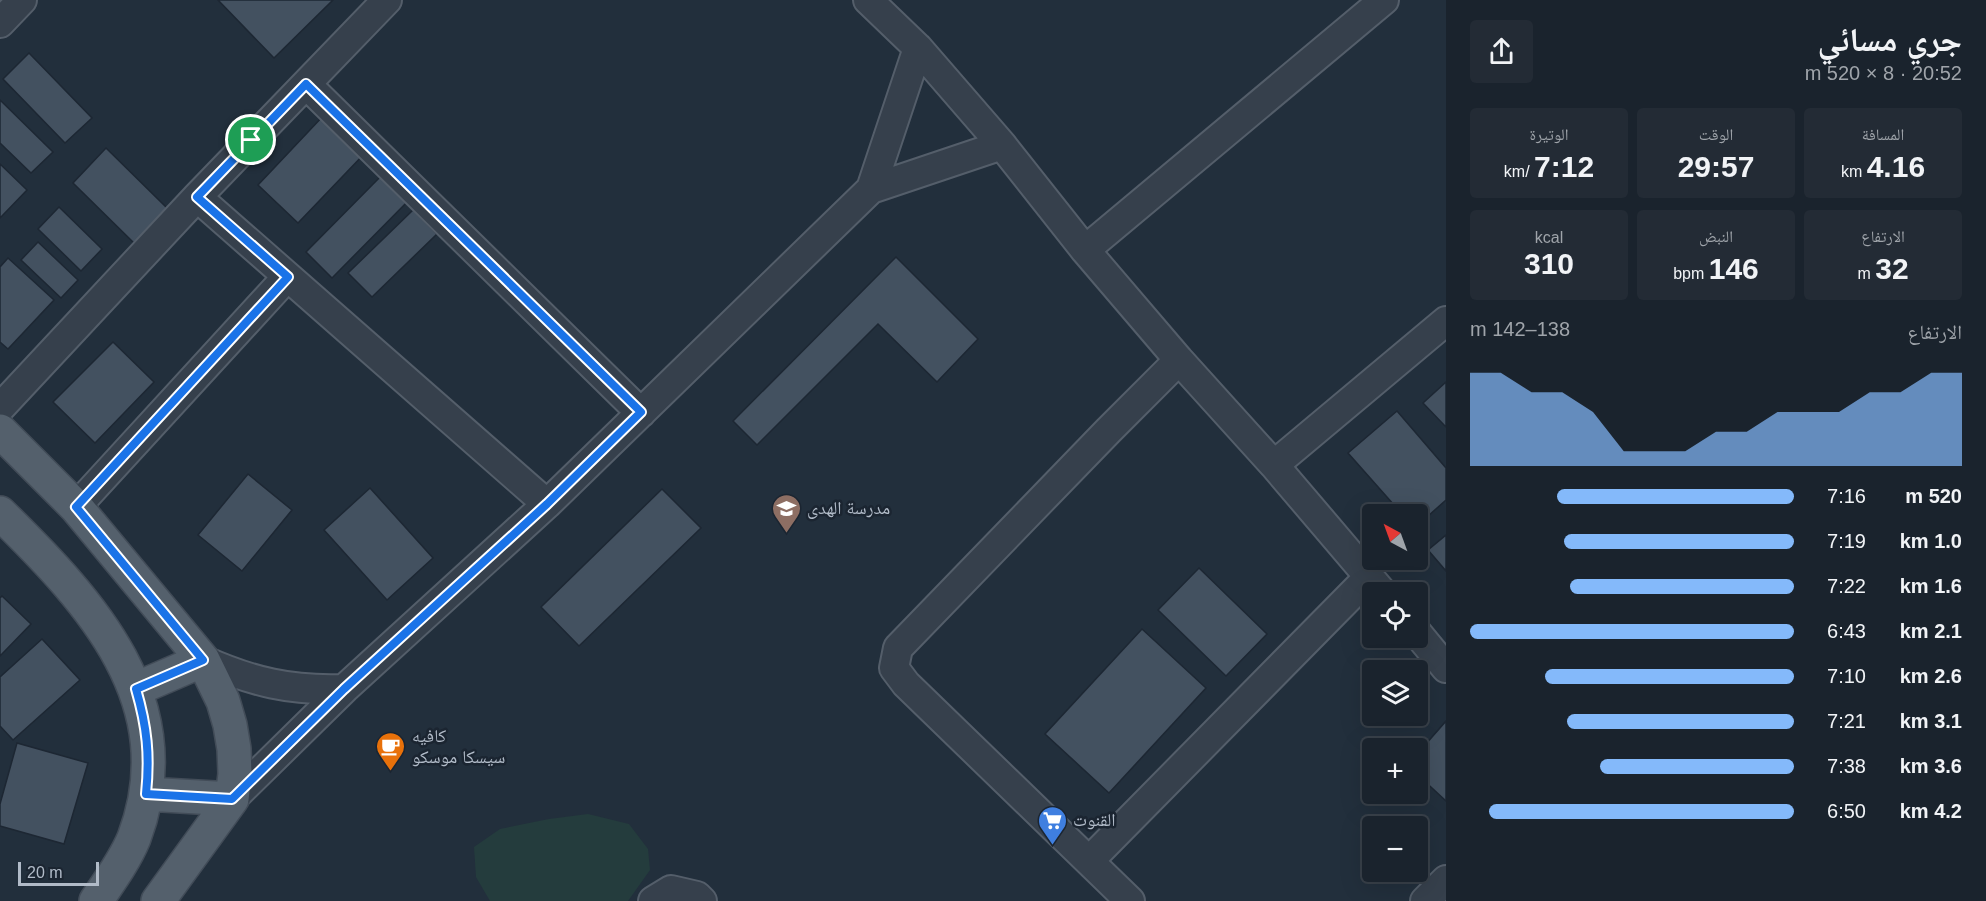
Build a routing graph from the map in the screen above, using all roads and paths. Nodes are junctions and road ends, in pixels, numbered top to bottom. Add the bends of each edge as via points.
1 (22, 0) edge
2 (387, 0) edge
3 (868, 0) edge
4 (1383, 0) edge
5 (0, 23) edge
6 (918, 48) junction
7 (306, 84) junction
8 (1002, 145) junction
9 (872, 189) junction
10 (197, 197) junction
11 (1085, 250) junction
12 (288, 277) junction
13 (1446, 321) edge
14 (1179, 360) junction
15 (0, 408) edge
16 (641, 412) junction
17 (0, 431) edge
18 (1274, 465) junction
19 (547, 504) junction
20 (76, 507) junction
21 (0, 513) edge
22 (1372, 582) edge
23 (1362, 598) edge
24 (1428, 646) edge
25 (203, 660) junction
26 (1446, 668) edge
27 (136, 689) junction
28 (344, 689) junction
29 (146, 794) junction
30 (232, 799) junction
31 (1089, 861) junction
32 (1446, 880) edge
33 (96, 901) edge
34 (158, 901) edge
35 (653, 901) edge
36 (702, 901) edge
37 (1130, 901) edge
38 (1425, 901) edge

1 - 5 street
2 - 7 street
3 - 6 street
4 - 11 street
6 - 8 street
6 - 9 street
7 - 10 street
7 - 16 street
8 - 9 street
8 - 11 street
9 - 16 street
10 - 12 street
10 - 15 street
11 - 14 street
12 - 19 street
12 - 20 street
13 - 18 street
14 - 18 street
14 - 31 street via 898,648 894,668
16 - 19 street
17 - 20 main road
18 - 22 street
19 - 28 street
20 - 25 main road
21 - 27 main road via 39,551 96,618
23 - 31 street
24 - 26 street
25 - 27 main road
25 - 28 street via 255,681 284,687
25 - 30 main road via 223,700 230,725 235,774
27 - 29 main road via 148,741
28 - 30 street
29 - 30 main road
29 - 33 main road via 133,840
30 - 34 main road
31 - 37 street
32 - 38 street
35 - 36 street via 671,890 697,896

